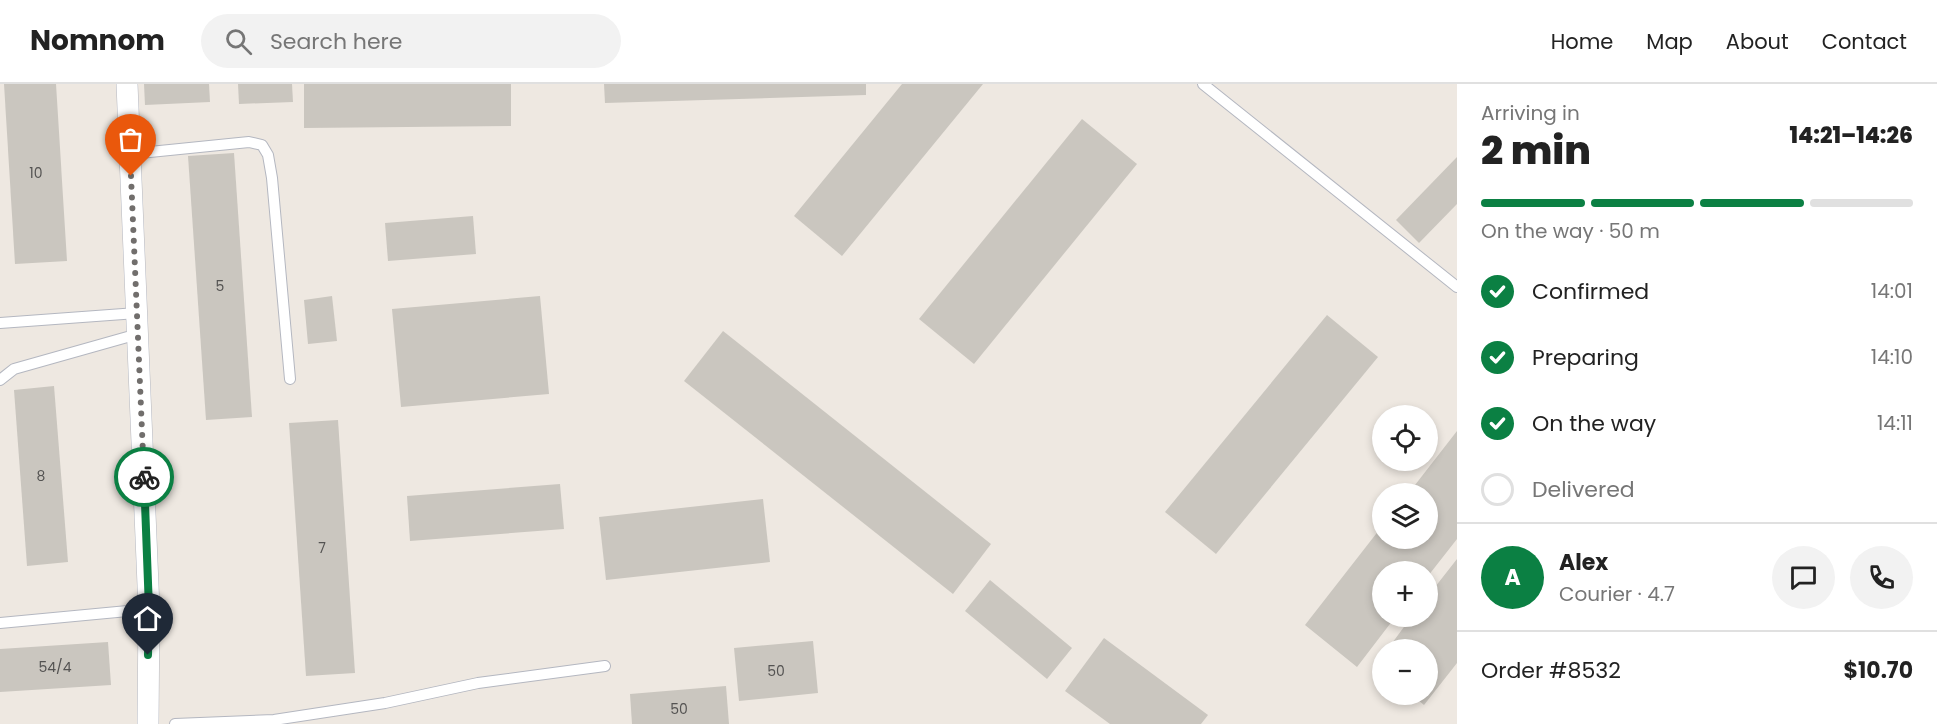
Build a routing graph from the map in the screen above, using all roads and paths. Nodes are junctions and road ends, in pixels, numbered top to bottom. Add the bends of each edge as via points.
1 (127, 84) edge
2 (1203, 84) edge
3 (130, 154) junction
4 (1457, 287) edge
5 (0, 323) edge
6 (137, 324) junction
7 (290, 379) dead end
8 (0, 380) edge
9 (149, 609) junction
10 (0, 623) edge
11 (606, 666) dead end
12 (148, 724) edge
13 (175, 724) edge

1 - 3 street
2 - 4 lane
3 - 6 street
3 - 7 lane via 262,144 272,178
5 - 6 lane
6 - 8 lane via 14,369
6 - 9 street
9 - 10 lane
9 - 12 street
11 - 13 lane via 478,683 385,703 274,720

